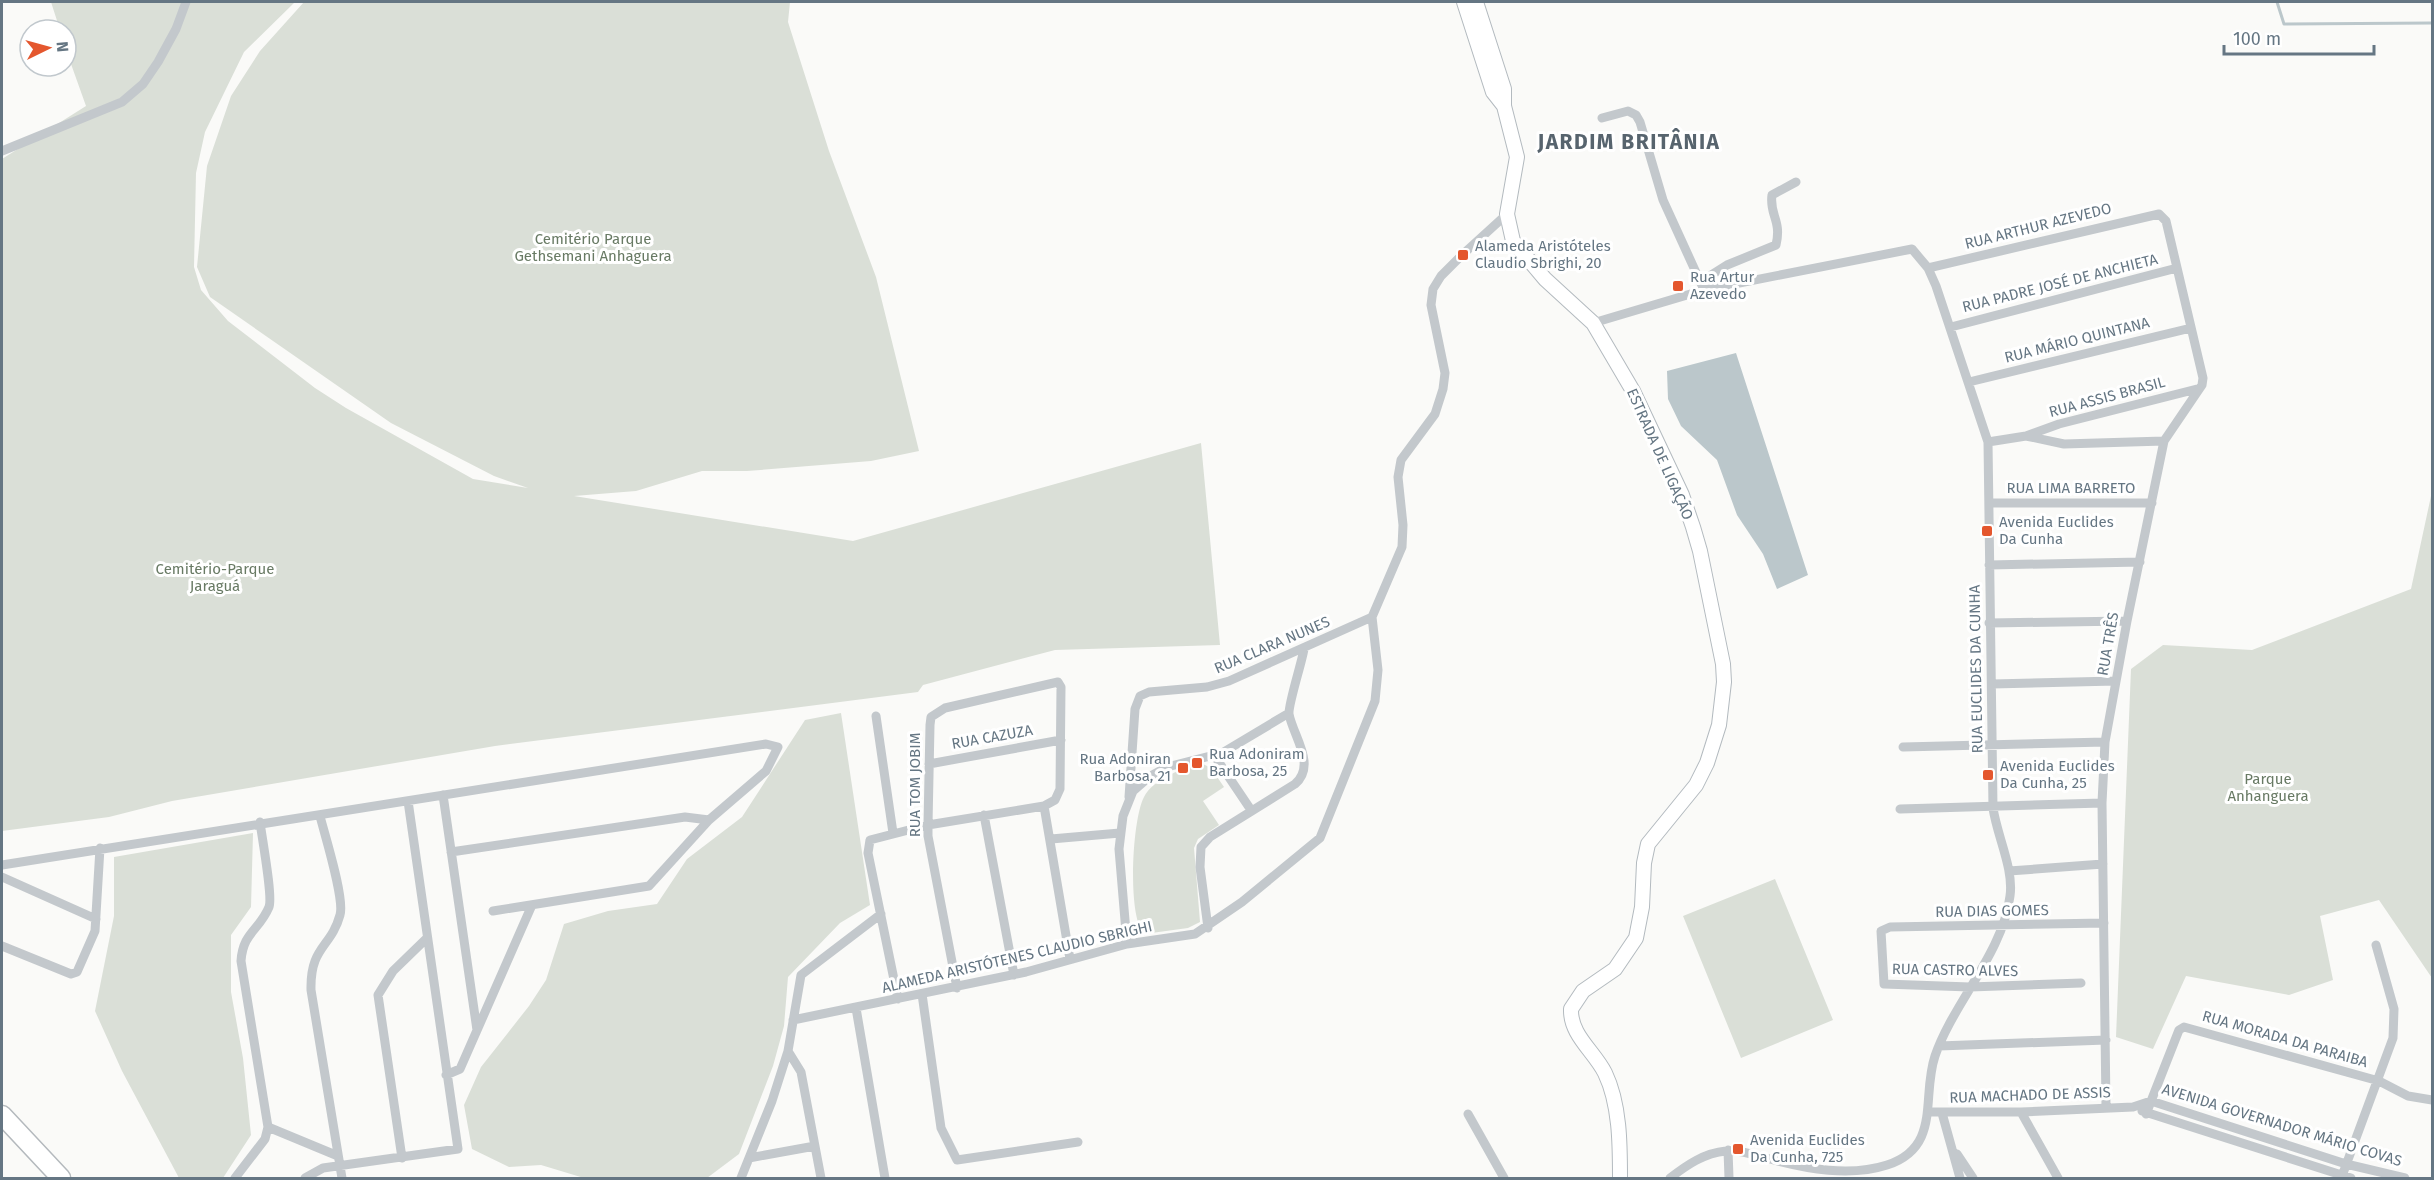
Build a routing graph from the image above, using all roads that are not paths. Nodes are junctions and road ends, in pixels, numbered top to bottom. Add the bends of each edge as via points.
1 (186, 2) edge
2 (1464, 2) edge
3 (1476, 2) edge
4 (1504, 106) junction
5 (1602, 118) dead end
6 (2, 151) edge
7 (1796, 182) dead end
8 (2154, 213) joint
9 (1507, 214) junction
10 (1928, 268) junction
11 (2177, 268) junction
12 (1702, 286) junction
13 (1593, 323) junction
14 (1951, 327) junction
15 (2192, 328) junction
16 (1969, 382) junction
17 (2197, 389) junction
18 (2026, 436) junction
19 (2164, 441) junction
20 (1988, 442) junction
21 (2152, 502) junction
22 (1990, 503) junction
23 (2140, 562) junction
24 (1989, 565) junction
25 (1372, 617) junction
26 (2127, 621) junction
27 (1989, 623) junction
28 (1304, 649) junction
29 (2116, 681) junction
30 (1992, 684) junction
31 (1289, 713) junction
32 (876, 716) dead end
33 (1060, 740) junction
34 (2105, 742) junction
35 (1993, 745) junction
36 (1902, 747) dead end
37 (1214, 755) junction
38 (929, 764) junction
39 (443, 795) junction
40 (1129, 797) junction
41 (408, 801) junction
42 (2102, 803) junction
43 (1044, 806) junction
44 (1993, 808) junction
45 (1900, 809) dead end
46 (1251, 810) junction
47 (984, 815) junction
48 (320, 816) junction
49 (709, 820) junction
50 (260, 822) junction
51 (928, 825) junction
52 (893, 833) junction
53 (1120, 833) junction
54 (1051, 839) junction
55 (100, 848) junction
56 (451, 852) junction
57 (2103, 864) junction
58 (2, 865) edge
59 (2009, 871) junction
60 (2, 877) edge
61 (532, 905) junction
62 (493, 911) dead end
63 (881, 914) junction
64 (96, 919) junction
65 (2104, 923) junction
66 (2003, 926) junction
67 (1208, 928) junction
68 (1881, 930) joint
69 (427, 938) junction
70 (1127, 944) junction
71 (2376, 945) dead end
72 (2, 946) edge
73 (1071, 959) junction
74 (1014, 975) junction
75 (2081, 984) dead end
76 (1970, 987) junction
77 (957, 988) junction
78 (922, 994) junction
79 (898, 999) junction
80 (856, 1008) junction
81 (793, 1020) junction
82 (477, 1030) junction
83 (2106, 1040) junction
84 (1938, 1046) junction
85 (788, 1052) junction
86 (446, 1075) junction
87 (2379, 1081) junction
88 (2433, 1100) edge
89 (2151, 1101) junction
90 (2106, 1106) junction
91 (2133, 1107) junction
92 (1929, 1112) junction
93 (2021, 1112) junction
94 (1942, 1113) junction
95 (2146, 1113) junction
96 (1468, 1114) dead end
97 (2, 1116) edge
98 (268, 1127) junction
99 (2250, 1133) junction
100 (1078, 1142) dead end
101 (815, 1146) junction
102 (2247, 1146) junction
103 (1728, 1150) junction
104 (1954, 1150) junction
105 (402, 1158) junction
106 (749, 1158) junction
107 (339, 1161) junction
108 (2346, 1164) junction
109 (2347, 1177) edge
110 (61, 1179) edge
111 (235, 1179) edge
112 (305, 1179) edge
113 (342, 1179) edge
114 (741, 1179) edge
115 (821, 1179) edge
116 (885, 1179) edge
117 (1504, 1179) edge
118 (1620, 1179) edge
119 (1670, 1179) edge
120 (1729, 1179) edge
121 (1959, 1179) edge
122 (1973, 1179) edge
123 (2058, 1179) edge
124 (2405, 1179) edge

1 - 6 street via 158,62 122,102
2 - 4 main road, ESTRADA DE LIGAÇÃO via 1493,92
3 - 4 main road, ESTRADA DE LIGAÇÃO via 1504,89
4 - 9 main road, ESTRADA DE LIGAÇÃO via 1517,157
5 - 12 street via 1628,111 1640,122 1663,200
7 - 12 street via 1772,195 1770,204 1780,231 1776,244 1727,266
8 - 10 street, RUA ARTHUR AZEVEDO
8 - 11 street, RUA TRÊS via 2166,221
9 - 13 main road, ESTRADA DE LIGAÇÃO via 1513,241 1522,255
9 - 25 street, ALAMEDA ARISTÓTENES CLAUDIO SBRIGHI via 1448,269 1433,289 1431,304 1445,373 1443,389 1435,414 1401,460 1398,477 1402,547
10 - 12 street, RUA EUCLIDES DA CUNHA via 1912,249
10 - 14 street, RUA EUCLIDES DA CUNHA
11 - 14 street, RUA PADRE JOSÉ DE ANCHIETA
11 - 15 street, RUA TRÊS
12 - 13 street, RUA EUCLIDES DA CUNHA
13 - 118 main road, ESTRADA DE LIGAÇÃO via 1633,391 1682,495 1700,551 1720,642 1724,682 1719,725 1702,773 1648,843 1636,938 1615,969 1583,991 1571,1008 1573,1026 1610,1086 1619,1137
14 - 16 street, RUA EUCLIDES DA CUNHA
15 - 16 street, RUA MÁRIO QUINTANA
15 - 17 street, RUA TRÊS via 2203,378
16 - 20 street, RUA EUCLIDES DA CUNHA
17 - 18 street, RUA ASSIS BRASIL
17 - 19 street, RUA TRÊS
18 - 19 street via 2064,444
18 - 20 street
19 - 21 street, RUA TRÊS
20 - 22 street, RUA EUCLIDES DA CUNHA
21 - 22 street, RUA LIMA BARRETO
21 - 23 street, RUA TRÊS
22 - 24 street, RUA EUCLIDES DA CUNHA
23 - 24 street
23 - 26 street, RUA TRÊS
24 - 27 street, RUA EUCLIDES DA CUNHA
25 - 28 street, RUA CLARA NUNES
25 - 67 street, ALAMEDA ARISTÓTENES CLAUDIO SBRIGHI via 1378,670 1375,701 1320,838
26 - 27 street
26 - 29 street, RUA TRÊS
27 - 30 street, RUA EUCLIDES DA CUNHA
28 - 31 street
28 - 40 street, RUA CLARA NUNES via 1219,684 1140,696 1135,710
29 - 30 street
29 - 34 street, RUA TRÊS
30 - 35 street, RUA EUCLIDES DA CUNHA
31 - 37 street via 1240,744
31 - 46 street via 1300,744 1304,775
32 - 52 street
33 - 38 street, RUA CAZUZA
33 - 38 street, RUA TOM JOBIM via 1060,685 1055,682 934,713
33 - 43 street via 1059,793
34 - 35 street
34 - 42 street, RUA TRÊS
35 - 36 street
35 - 44 street, RUA EUCLIDES DA CUNHA
37 - 40 street via 1167,767 1149,777
37 - 46 street
38 - 51 street, RUA TOM JOBIM
39 - 41 street
39 - 49 street via 765,744 778,747 766,771
39 - 56 street
40 - 53 street
41 - 48 street
41 - 69 street
42 - 44 street
42 - 57 street, RUA TRÊS
43 - 47 street
43 - 54 street
44 - 45 street
44 - 59 street, RUA EUCLIDES DA CUNHA
46 - 67 street via 1201,847
47 - 51 street
47 - 74 street
48 - 50 street
48 - 107 street via 341,912 313,961 311,990
49 - 56 street via 685,817
49 - 61 street via 649,886
50 - 55 street
50 - 98 street via 270,904 242,944 241,961
51 - 52 street
51 - 77 street, RUA TOM JOBIM
52 - 63 street via 870,840 868,853
53 - 54 street
53 - 70 street
54 - 73 street
55 - 58 street
55 - 64 street
56 - 82 street
57 - 59 street
57 - 65 street, RUA TRÊS
59 - 66 street, RUA EUCLIDES DA CUNHA via 2011,894
60 - 64 street
61 - 62 street
61 - 82 street
63 - 79 street
63 - 81 street via 801,975
64 - 72 street via 84,960 77,972 71,974
65 - 66 street, RUA DIAS GOMES
65 - 83 street, RUA TRÊS
66 - 68 street, RUA DIAS GOMES
66 - 76 street, RUA EUCLIDES DA CUNHA
67 - 70 street, ALAMEDA ARISTÓTENES CLAUDIO SBRIGHI via 1195,934
68 - 76 street, RUA CASTRO ALVES via 1884,984
69 - 86 street
69 - 105 street via 393,971 378,995
70 - 73 street, ALAMEDA ARISTÓTENES CLAUDIO SBRIGHI
71 - 87 street via 2394,1016 2393,1038
73 - 74 street, ALAMEDA ARISTÓTENES CLAUDIO SBRIGHI
74 - 77 street, ALAMEDA ARISTÓTENES CLAUDIO SBRIGHI
75 - 76 street, RUA CASTRO ALVES
76 - 84 street, RUA EUCLIDES DA CUNHA
77 - 78 street, ALAMEDA ARISTÓTENES CLAUDIO SBRIGHI
78 - 79 street, ALAMEDA ARISTÓTENES CLAUDIO SBRIGHI
78 - 100 street via 941,1128 957,1160
79 - 80 street, ALAMEDA ARISTÓTENES CLAUDIO SBRIGHI
80 - 81 street, ALAMEDA ARISTÓTENES CLAUDIO SBRIGHI
80 - 116 street
81 - 85 street
82 - 86 street via 460,1069
83 - 84 street
83 - 90 street, RUA TRÊS
84 - 92 street, RUA EUCLIDES DA CUNHA via 1932,1065
85 - 101 street via 801,1072
85 - 106 street
86 - 105 street via 458,1149
87 - 88 street, RUA MORADA DA PARAIBA via 2408,1096
87 - 89 street, RUA MORADA DA PARAIBA via 2184,1027 2179,1030
87 - 108 street
89 - 91 street, RUA MACHADO DE ASSIS
89 - 95 street, RUA MORADA DA PARAIBA
89 - 99 street, AVENIDA GOVERNADOR MÁRIO COVAS
90 - 91 street, RUA MACHADO DE ASSIS
90 - 93 street, RUA MACHADO DE ASSIS
91 - 95 street, RUA MACHADO DE ASSIS
92 - 94 street, RUA MACHADO DE ASSIS
92 - 103 street, RUA EUCLIDES DA CUNHA via 1924,1133 1909,1152 1897,1161 1873,1169 1802,1167
93 - 94 street, RUA MACHADO DE ASSIS
93 - 123 street
94 - 104 street
95 - 102 street, AVENIDA GOVERNADOR MÁRIO COVAS
96 - 117 street
97 - 110 highway
98 - 107 street
98 - 111 street via 265,1139
99 - 102 street
99 - 108 street, AVENIDA GOVERNADOR MÁRIO COVAS
101 - 106 street
101 - 115 street
102 - 109 street, AVENIDA GOVERNADOR MÁRIO COVAS
103 - 119 street, RUA EUCLIDES DA CUNHA via 1702,1157
103 - 120 street
104 - 121 street
104 - 122 street
105 - 107 street
106 - 114 street
107 - 112 street
107 - 113 street
108 - 109 street
108 - 124 street, AVENIDA GOVERNADOR MÁRIO COVAS

